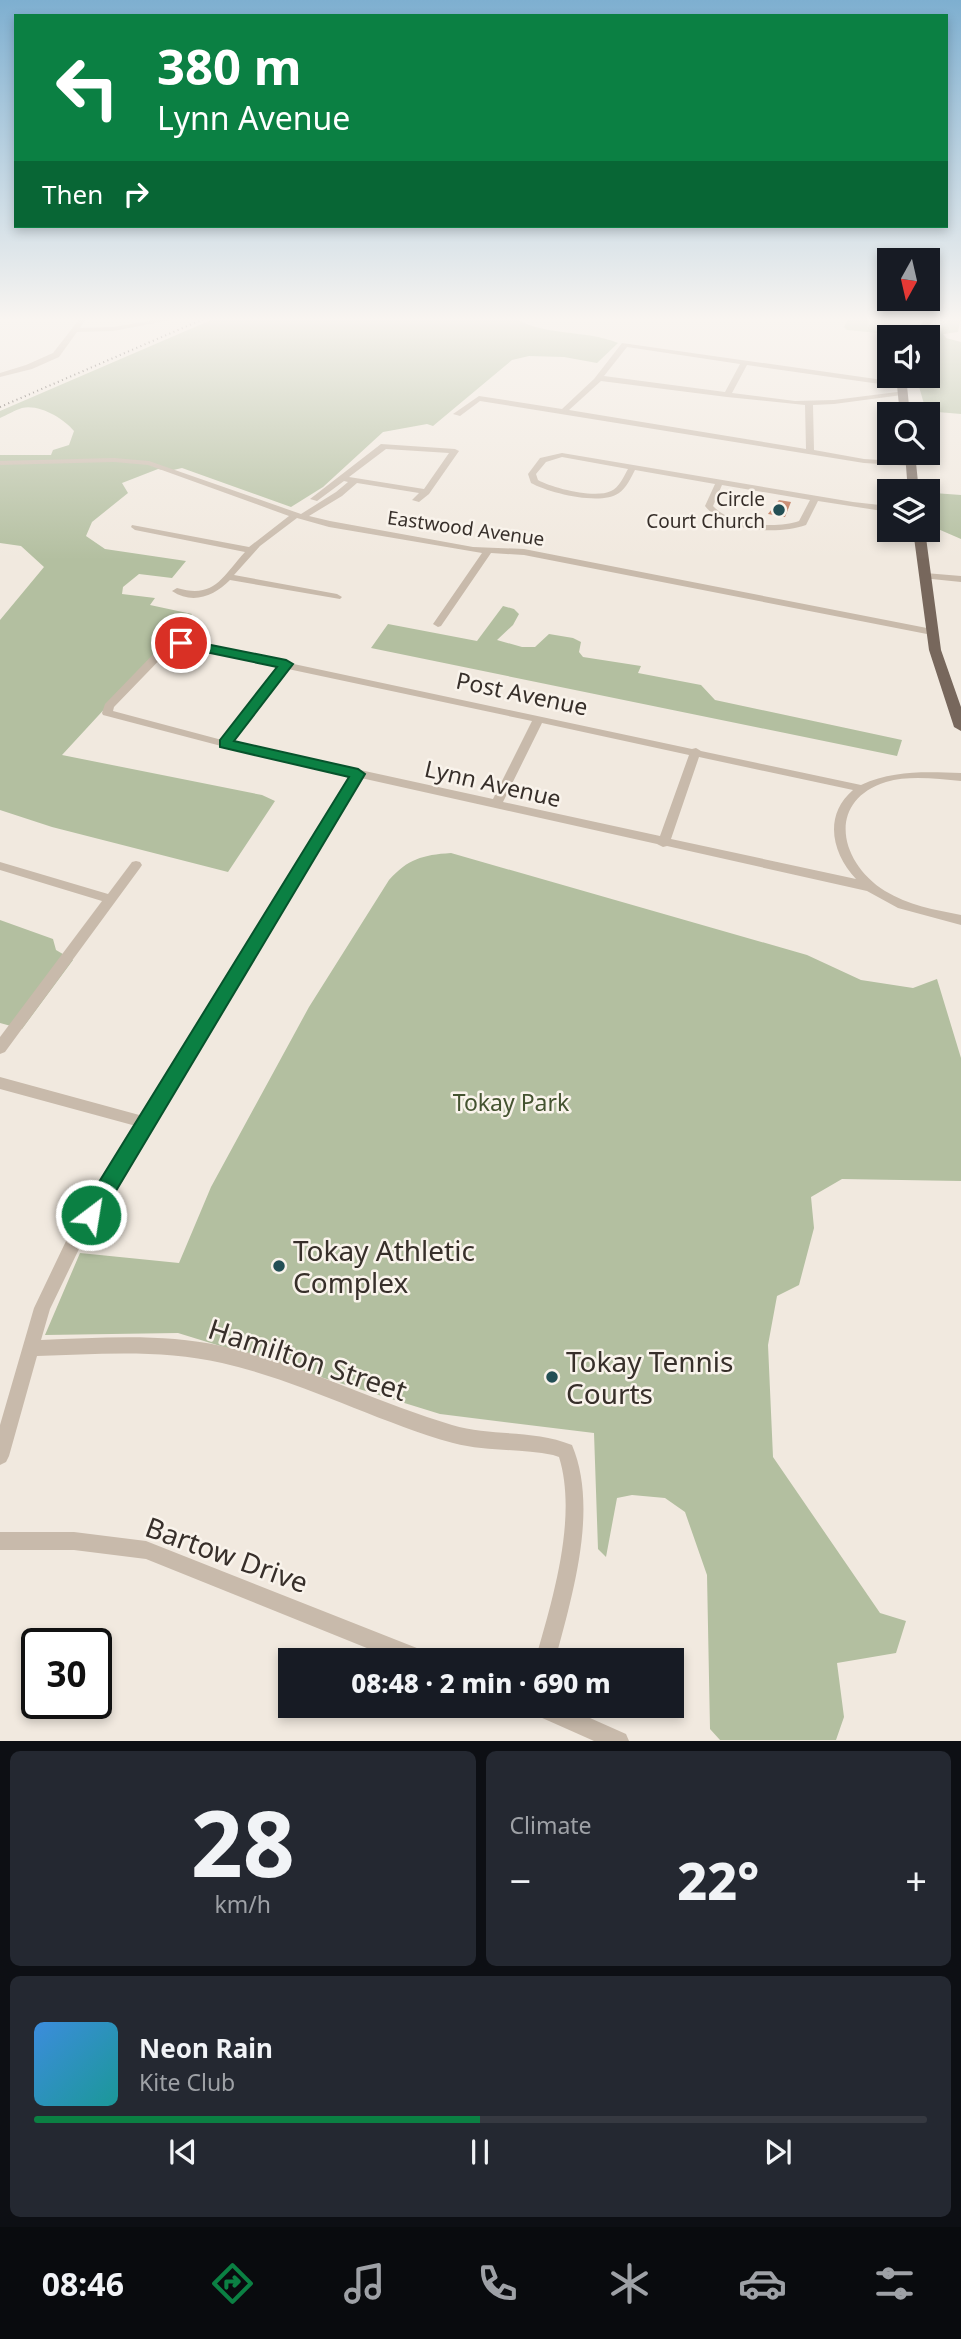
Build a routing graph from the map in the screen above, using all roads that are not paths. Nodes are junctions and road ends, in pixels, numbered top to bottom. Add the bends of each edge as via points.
1 (479, 398) edge
2 (480, 398) edge
3 (578, 398) edge
4 (760, 398) edge
5 (856, 398) edge
6 (809, 403) junction
7 (562, 413) junction
8 (457, 414) dead end
9 (810, 452) junction
10 (877, 460) edge
11 (0, 463) edge
12 (633, 467) junction
13 (342, 478) junction
14 (355, 480) junction
15 (720, 481) junction
16 (328, 491) junction
17 (426, 492) junction
18 (339, 494) junction
19 (352, 498) dead end
20 (815, 498) junction
21 (416, 500) dead end
22 (877, 507) edge
23 (296, 515) junction
24 (135, 527) dead end
25 (921, 542) edge
26 (250, 550) junction
27 (488, 551) junction
28 (925, 576) junction
29 (229, 577) junction
30 (961, 579) edge
31 (177, 591) dead end
32 (337, 597) dead end
33 (438, 624) dead end
34 (932, 632) junction
35 (286, 664) junction
36 (107, 714) joint
37 (539, 718) junction
38 (961, 727) edge
39 (225, 744) junction
40 (696, 751) junction
41 (358, 774) junction
42 (961, 777) edge
43 (864, 789) junction
44 (496, 805) junction
45 (663, 843) junction
46 (136, 864) dead end
47 (0, 866) edge
48 (871, 887) junction
49 (109, 900) junction
50 (961, 920) edge
51 (0, 1048) edge
52 (0, 1083) edge
53 (146, 1123) junction
54 (30, 1348) junction
55 (0, 1456) edge
56 (0, 1541) edge
57 (392, 1648) edge
58 (548, 1648) edge
59 (566, 1718) edge
60 (619, 1741) edge

1 - 8 street
2 - 7 street
3 - 7 street
4 - 6 street
5 - 6 street
6 - 9 street
7 - 9 street
9 - 10 street
11 - 23 street, Eastwood Avenue via 149,463
12 - 12 street via 557,455 543,460 531,477 543,486 604,496 618,490
12 - 15 street
13 - 14 street
13 - 16 street
13 - 17 street via 384,446 455,451
14 - 17 street
14 - 18 street
15 - 20 street
15 - 20 street via 709,506 713,513 774,528 800,525
16 - 18 street
16 - 23 street
17 - 21 street
18 - 19 street
18 - 23 street
20 - 22 street
23 - 26 street
23 - 27 street, Eastwood Avenue
24 - 26 street
25 - 28 main road
26 - 29 street
27 - 33 street
27 - 34 street, Eastwood Avenue via 524,552
28 - 30 street
28 - 34 main road
29 - 31 street via 205,594
29 - 32 street
34 - 38 main road
35 - 36 street, Post Avenue via 171,643 109,706
35 - 37 street, Post Avenue
35 - 39 street
36 - 39 street, Lynn Avenue
37 - 40 street, Post Avenue
37 - 44 street
39 - 41 street, Lynn Avenue
40 - 43 street, Post Avenue
40 - 45 street
41 - 44 street, Lynn Avenue
41 - 53 street
42 - 43 street via 895,777
43 - 48 street via 842,810 838,831 844,853
44 - 45 street, Lynn Avenue
45 - 48 street, Lynn Avenue
46 - 49 street
47 - 49 street
48 - 50 street via 910,906
49 - 51 street
52 - 53 street
53 - 54 street via 62,1265
54 - 55 street
54 - 58 street, Hamilton Street via 149,1345 222,1354 456,1435 566,1451 573,1468 569,1567
56 - 57 street, Bartow Drive via 74,1541 146,1550
59 - 60 street

